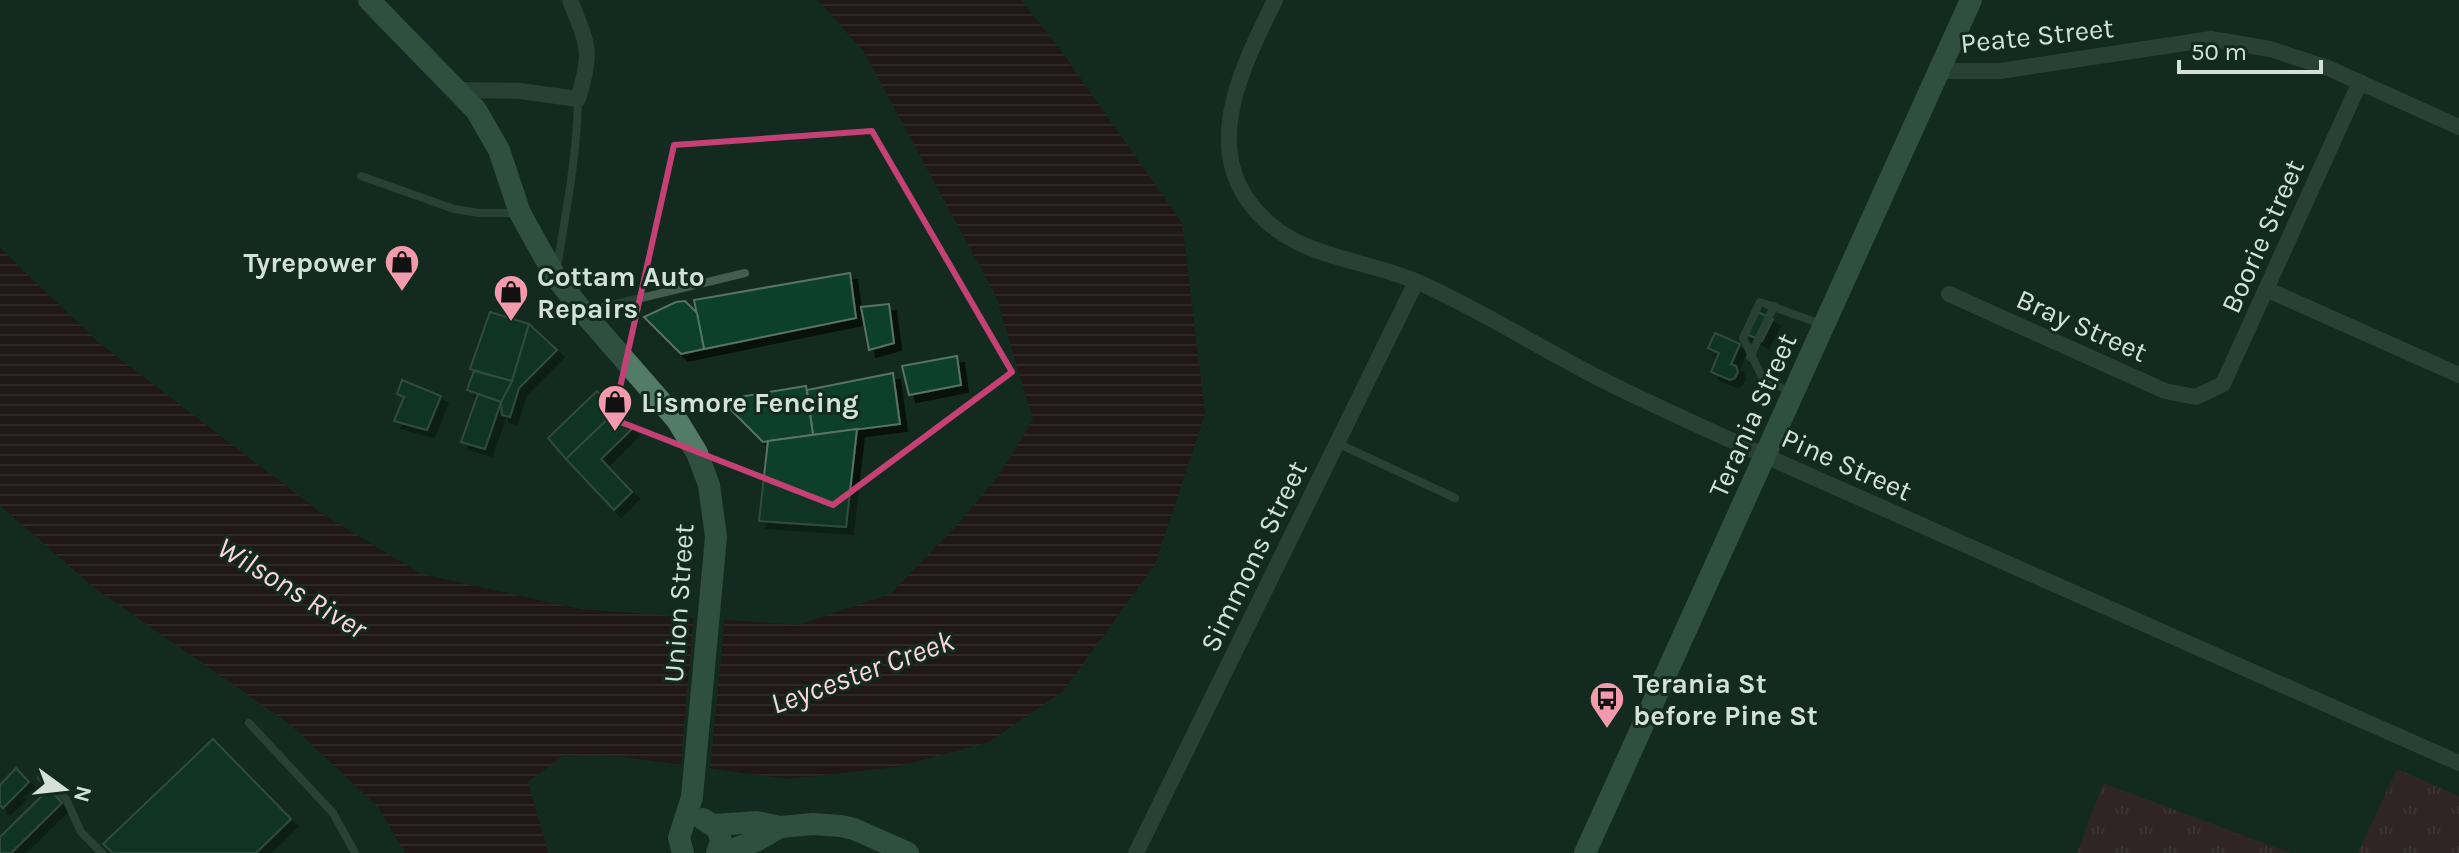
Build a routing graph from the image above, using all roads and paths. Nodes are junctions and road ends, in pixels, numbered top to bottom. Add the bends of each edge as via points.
1 (369, 0) edge
2 (570, 0) edge
3 (1275, 0) edge
4 (1971, 0) edge
5 (1940, 71) junction
6 (2360, 82) junction
7 (457, 90) junction
8 (578, 99) junction
9 (2459, 127) edge
10 (361, 176) dead end
11 (520, 213) junction
12 (745, 273) dead end
13 (555, 276) junction
14 (1416, 282) junction
15 (2266, 289) junction
16 (1949, 294) dead end
17 (1774, 306) junction
18 (583, 312) junction
19 (1826, 326) junction
20 (1750, 357) junction
21 (2459, 375) edge
22 (1795, 394) junction
23 (2196, 397) joint
24 (1337, 443) junction
25 (1767, 456) junction
26 (1455, 498) dead end
27 (249, 723) dead end
28 (2459, 763) edge
29 (41, 778) dead end
30 (692, 797) junction
31 (709, 822) junction
32 (780, 827) junction
33 (678, 843) edge
34 (102, 853) edge
35 (355, 853) edge
36 (720, 853) edge
37 (908, 853) edge
38 (1136, 853) edge
39 (1585, 853) edge

1 - 7 main road, Union Street
2 - 8 street via 588,65
3 - 14 street, Pine Street via 1234,99 1230,137 1234,171 1245,197 1295,244
4 - 5 main road, Terania Street
5 - 6 street, Peate Street via 2000,71 2211,39 2270,49
5 - 19 main road, Terania Street
6 - 9 street, Peate Street
6 - 15 street, Boorie Street
7 - 8 street
7 - 11 main road, Union Street via 494,140
8 - 13 lane via 572,185
10 - 11 lane via 454,209
11 - 13 main road, Union Street
12 - 18 lane
13 - 18 main road, Union Street
14 - 24 street, Simmons Street
14 - 25 street, Pine Street via 1622,390
15 - 21 street
15 - 23 street, Boorie Street via 2223,384
16 - 23 street, Bray Street via 2165,391
17 - 19 lane
17 - 20 lane
17 - 20 lane via 1760,302 1743,338
18 - 30 main road, Union Street via 677,420 709,485 716,537
19 - 22 main road, Terania Street
20 - 22 lane via 1762,377
22 - 25 main road, Terania Street
24 - 26 lane
24 - 38 street, Simmons Street
25 - 28 street, Pine Street
25 - 39 main road, Terania Street
27 - 35 lane via 333,813
29 - 34 lane via 66,799 81,832
30 - 31 main road
30 - 33 main road, Union Street
31 - 32 main road
31 - 33 main road via 691,821
31 - 36 main road via 721,841
32 - 36 main road
32 - 37 main road via 841,826

